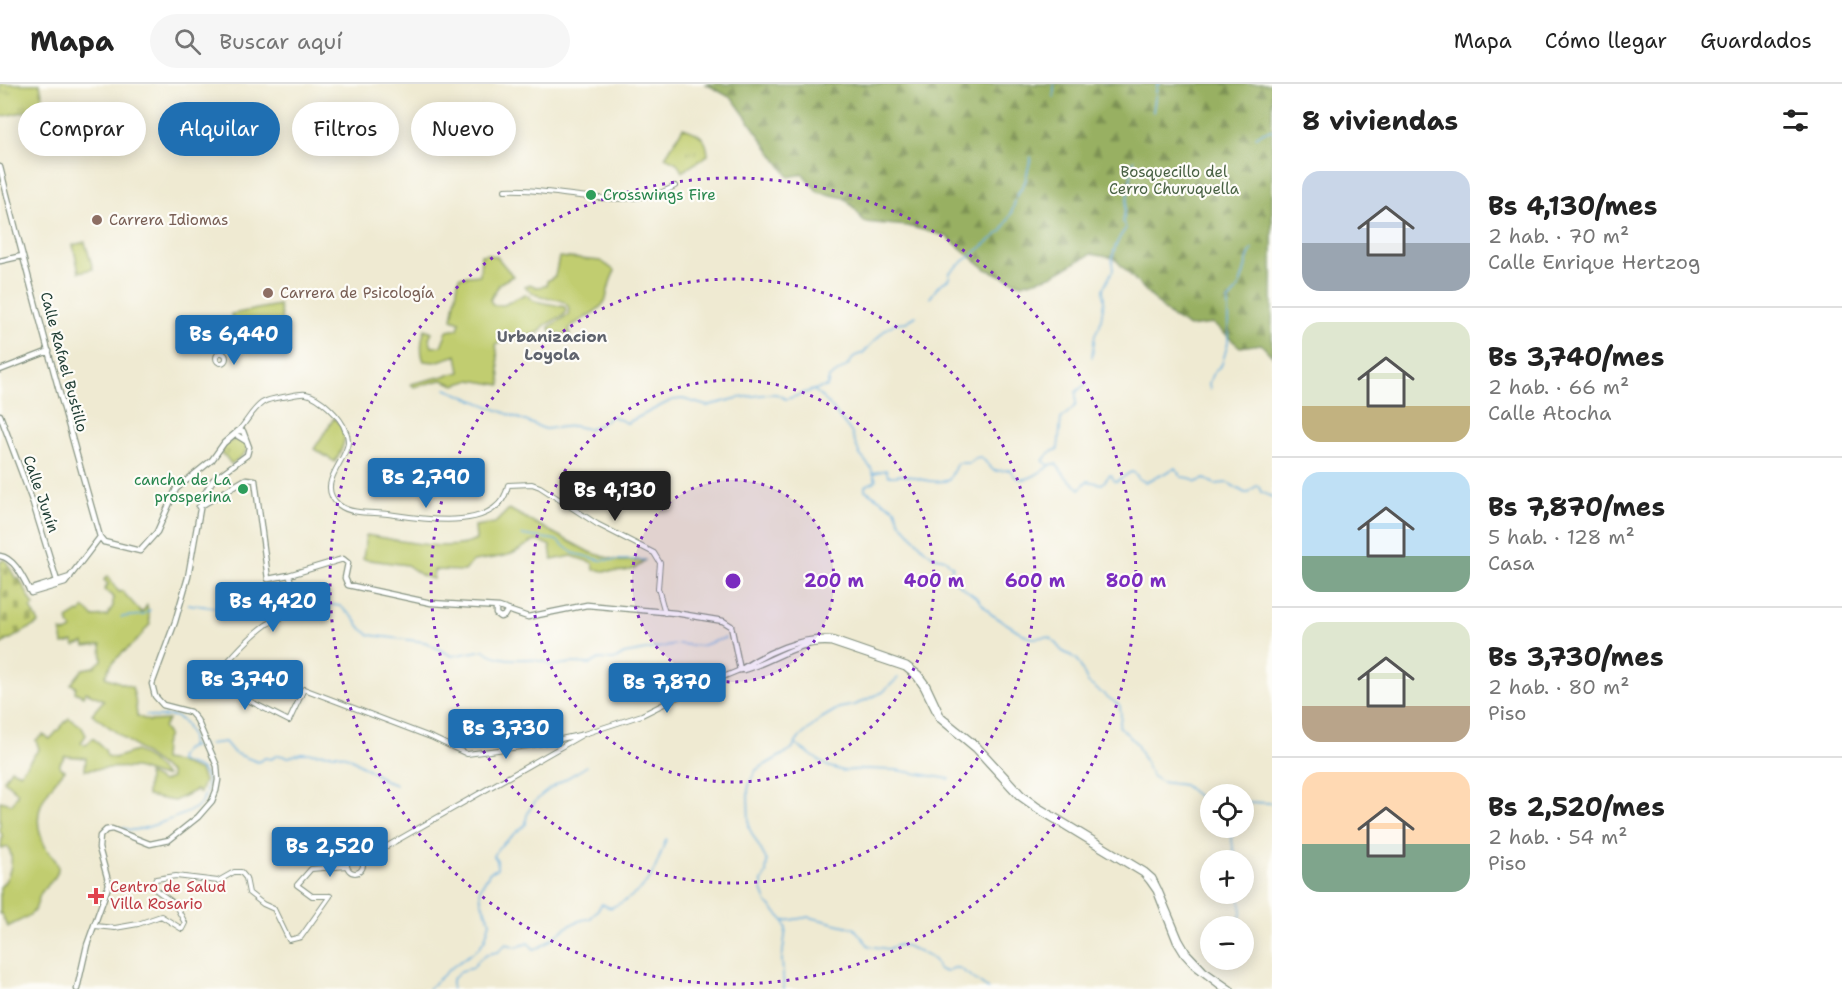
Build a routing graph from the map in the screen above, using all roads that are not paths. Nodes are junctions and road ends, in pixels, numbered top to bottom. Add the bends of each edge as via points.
1 (0, 167) edge
2 (675, 186) dead end
3 (505, 190) dead end
4 (22, 256) junction
5 (0, 261) edge
6 (49, 351) junction
7 (0, 370) edge
8 (0, 415) edge
9 (240, 433) junction
10 (199, 507) junction
11 (100, 537) junction
12 (104, 542) junction
13 (92, 548) junction
14 (0, 556) edge
15 (290, 575) junction
16 (70, 577) junction
17 (57, 581) junction
18 (30, 591) junction
19 (496, 607) junction
20 (507, 611) junction
21 (664, 613) junction
22 (740, 670) junction
23 (584, 734) junction
24 (361, 861) junction
25 (347, 866) junction
26 (94, 926) junction
27 (77, 989) edge
28 (1224, 989) edge
29 (1231, 989) edge

1 - 4 main road, Calle Rafael Bustillo
2 - 3 street via 632,199
4 - 5 main road
4 - 6 main road, Calle Rafael Bustillo
6 - 7 main road
6 - 11 main road, Calle Rafael Bustillo
8 - 17 main road, Calle Junín
9 - 10 main road via 248,443 247,455 213,480
9 - 12 main road via 227,440 212,460 176,489 157,532 140,551
9 - 21 street via 263,402 300,394 315,398 335,414 348,444 330,490 340,505 357,512 437,521 464,519 496,507 508,485 540,487 597,524 654,553 660,562 658,588
10 - 15 main road via 246,478 255,480 268,579
10 - 26 main road via 188,578 152,691 158,702 190,712 197,720 217,766 216,791 198,817 169,840 150,844 112,829 103,832 99,848 109,884
11 - 12 main road
11 - 13 main road
12 - 13 main road
13 - 16 main road
14 - 18 main road via 12,561
15 - 19 main road via 343,559 348,563 348,585 431,603
15 - 23 street via 294,590 290,610 266,625 210,681 289,721 304,689 466,754
16 - 17 main road
16 - 18 main road via 65,583
17 - 18 main road
19 - 20 main road
19 - 20 main road via 500,617
20 - 21 main road via 533,617 587,605
21 - 22 main road via 727,623 733,632
22 - 23 street via 642,715
22 - 28 main road via 799,646 820,642 905,668 923,687 939,719 975,748 1019,797 1149,880 1180,949 1194,966
22 - 29 main road via 798,642 820,638 907,665 927,685 942,717 978,746 1022,794 1153,878 1187,952
23 - 24 street
24 - 25 street via 352,858
24 - 25 street via 358,872 351,872
25 - 26 street via 311,869 297,885 312,896 330,896 298,939 289,940 278,913 249,892 246,878 238,871 218,881 176,876 156,879 156,890 175,904 185,923 182,929 161,916 115,928
26 - 27 main road

